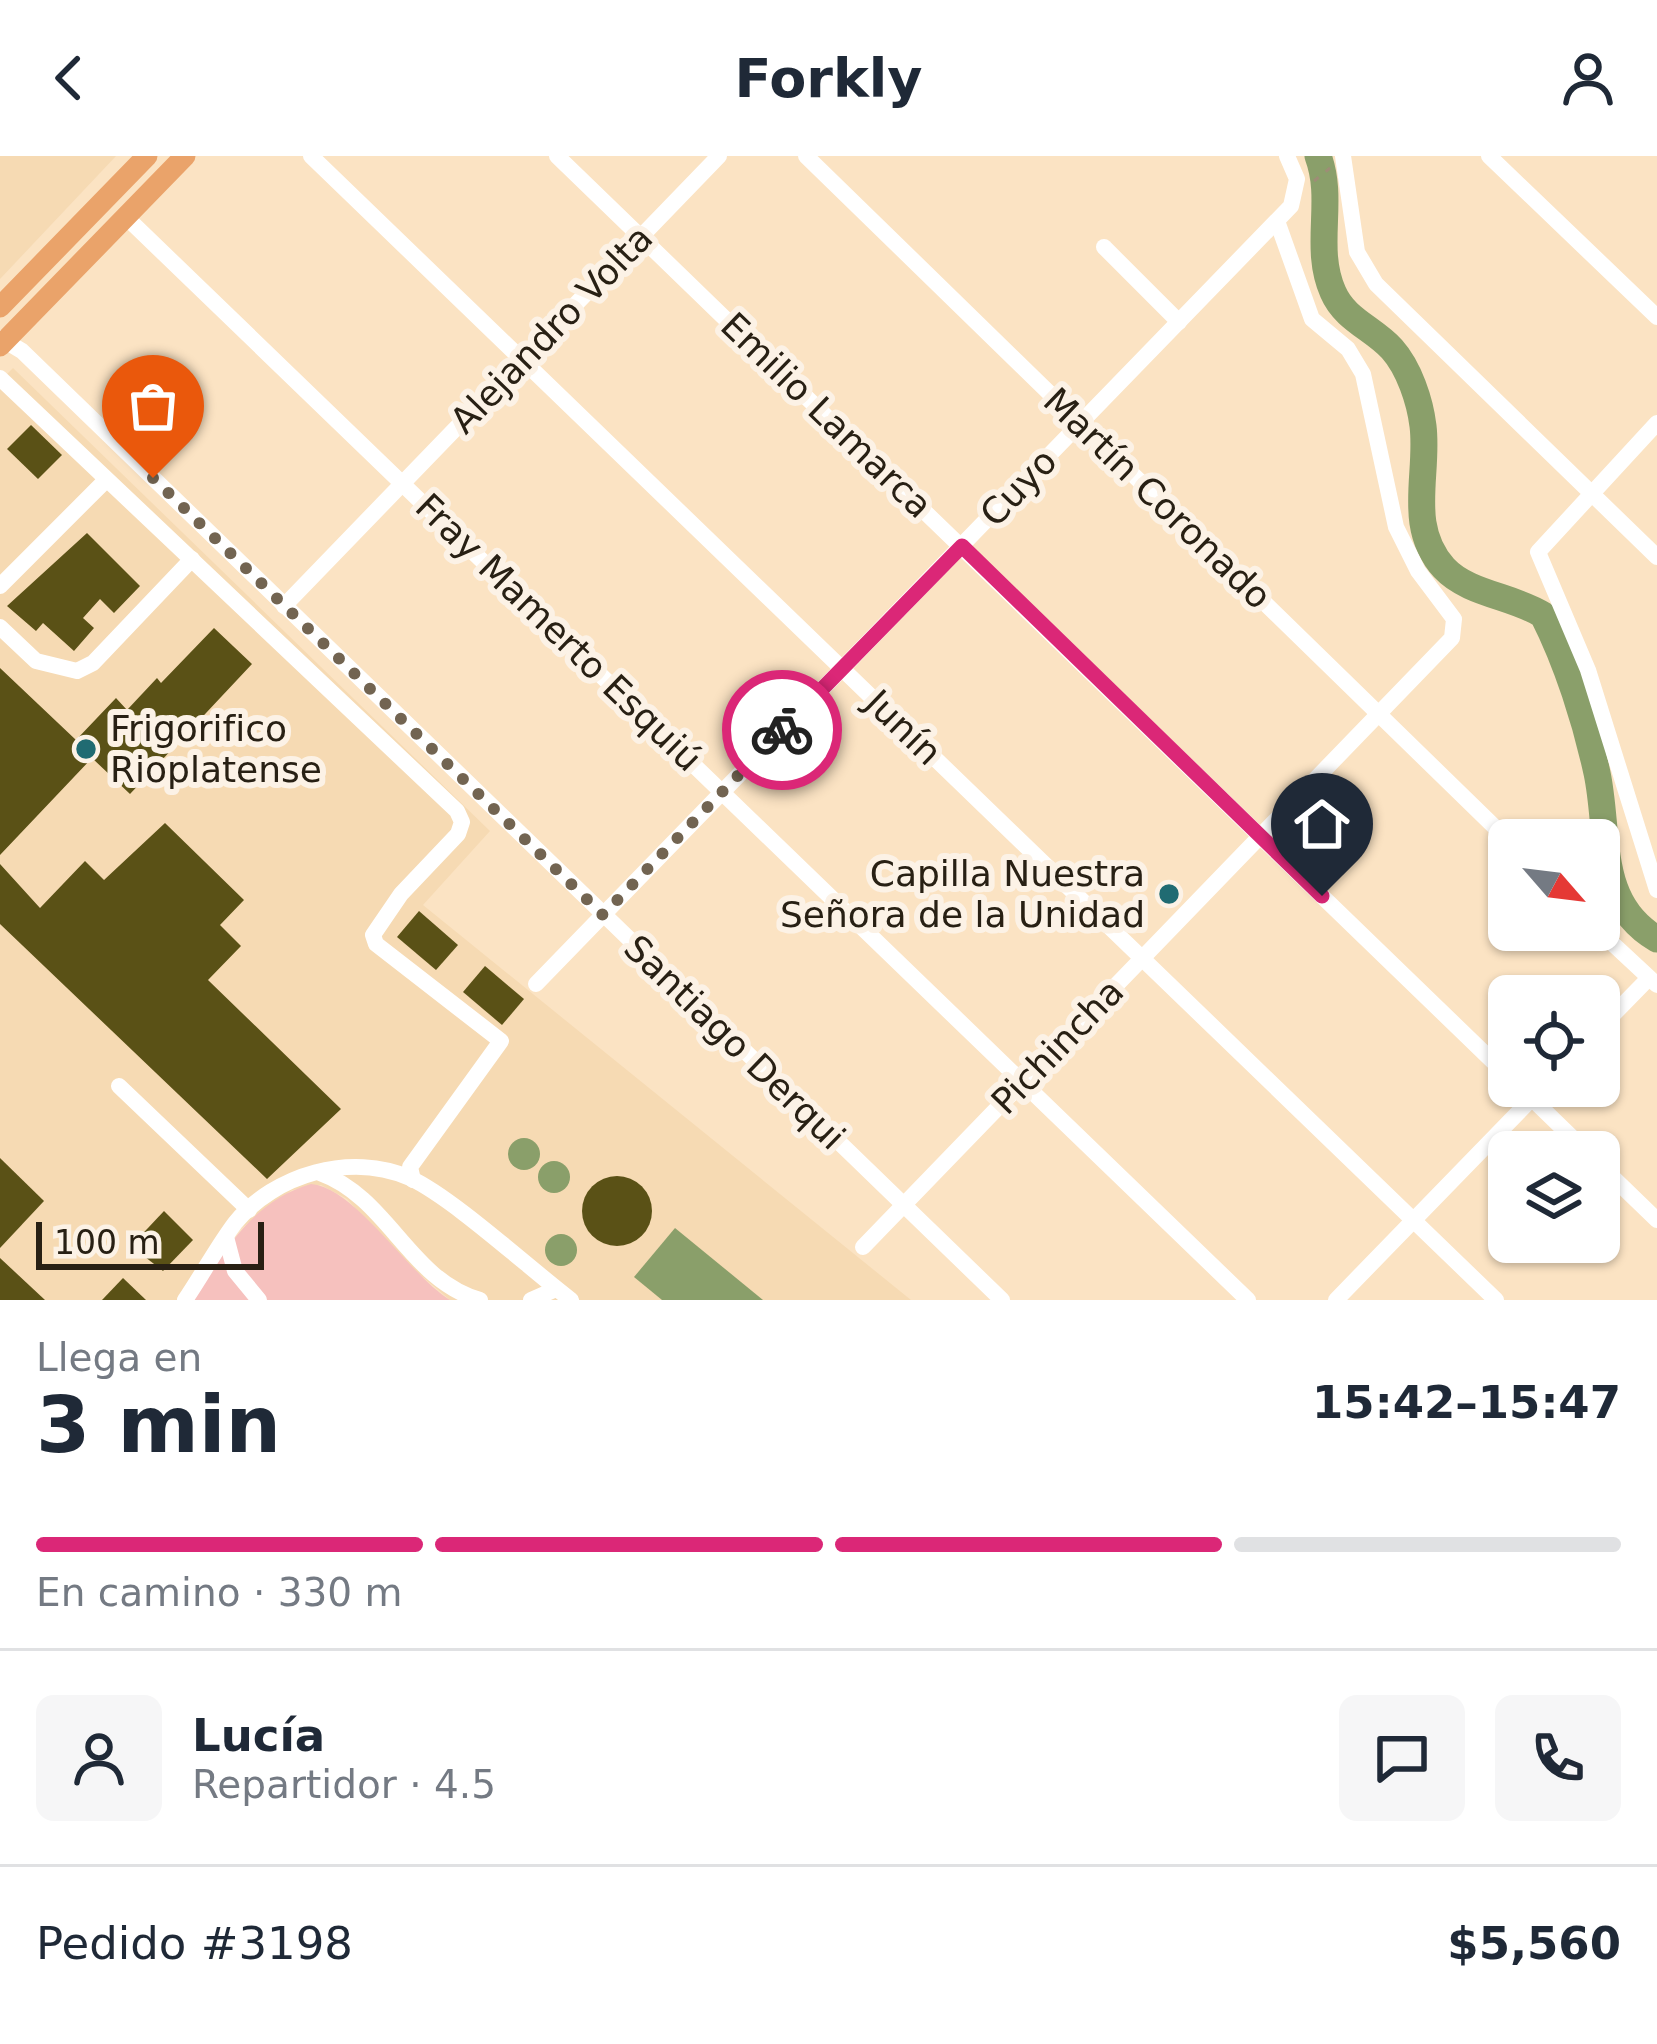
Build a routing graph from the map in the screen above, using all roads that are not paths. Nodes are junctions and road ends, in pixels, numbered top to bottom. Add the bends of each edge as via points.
1 (147, 156) edge
2 (185, 156) edge
3 (311, 156) edge
4 (557, 156) edge
5 (719, 156) edge
6 (806, 156) edge
7 (1287, 156) edge
8 (1489, 156) edge
9 (1342, 158) edge
10 (126, 217) junction
11 (1277, 220) junction
12 (641, 236) junction
13 (1104, 248) dead end
14 (0, 307) edge
15 (1657, 316) edge
16 (1179, 322) junction
17 (2, 341) edge
18 (523, 358) junction
19 (0, 378) edge
20 (1081, 423) junction
21 (1657, 423) edge
22 (106, 480) junction
23 (405, 481) junction
24 (1591, 493) junction
25 (962, 546) junction
26 (1657, 557) edge
27 (192, 559) junction
28 (0, 586) edge
29 (284, 605) junction
30 (0, 626) edge
31 (843, 668) junction
32 (1379, 712) junction
33 (723, 792) junction
34 (1488, 820) edge
35 (1260, 835) junction
36 (1657, 890) edge
37 (603, 915) junction
38 (1620, 951) edge
39 (1142, 958) junction
40 (1652, 982) edge
41 (536, 984) dead end
42 (1620, 1010) edge
43 (1488, 1057) edge
44 (1022, 1082) junction
45 (119, 1086) dead end
46 (1516, 1107) edge
47 (1546, 1107) edge
48 (1568, 1131) edge
49 (316, 1172) junction
50 (413, 1180) junction
51 (1620, 1184) edge
52 (904, 1205) junction
53 (249, 1210) junction
54 (1414, 1220) junction
55 (1657, 1220) edge
56 (226, 1237) junction
57 (863, 1247) dead end
58 (563, 1294) edge
59 (185, 1300) edge
60 (260, 1300) edge
61 (480, 1300) edge
62 (531, 1300) edge
63 (1002, 1300) edge
64 (1248, 1300) edge
65 (1336, 1300) edge
66 (1496, 1300) edge

1 - 14 main road
2 - 10 main road
3 - 18 street, Junín
4 - 12 street, Emilio Lamarca
5 - 12 street, Alejandro Volta
6 - 20 street, Martín Coronado
7 - 11 street, Cuyo via 1298,195
8 - 15 street
9 - 24 street via 1357,252 1376,284
10 - 17 main road
10 - 23 street, Fray Mamerto Esquiú
11 - 16 street, Cuyo
11 - 32 street, Pichincha via 1312,319 1363,374 1388,504 1418,571 1454,619 1452,638
12 - 18 street, Alejandro Volta
12 - 25 street, Emilio Lamarca
13 - 16 street
16 - 20 street, Cuyo
17 - 29 street, Santiago Derqui
18 - 23 street, Alejandro Volta
18 - 31 street, Junín
19 - 22 street
20 - 25 street, Cuyo
20 - 32 street, Martín Coronado
21 - 24 street
22 - 27 street
22 - 28 street
23 - 29 street, Alejandro Volta
23 - 33 street, Fray Mamerto Esquiú
24 - 26 street
24 - 36 street via 1538,552 1588,670
25 - 31 street, Cuyo
25 - 35 street, Emilio Lamarca
27 - 30 street via 77,671 36,661
27 - 50 street via 463,822 373,935 501,1041 410,1167
29 - 37 street, Santiago Derqui
31 - 33 street, Cuyo
31 - 39 street, Junín
32 - 34 street, Martín Coronado
32 - 35 street, Pichincha
33 - 37 street, Cuyo
33 - 44 street, Fray Mamerto Esquiú
35 - 39 street, Pichincha
35 - 43 street, Emilio Lamarca
37 - 41 street, Cuyo
37 - 52 street, Santiago Derqui
38 - 40 street
39 - 44 street, Pichincha
39 - 54 street, Junín
40 - 42 street
44 - 52 street, Pichincha
44 - 64 street, Fray Mamerto Esquiú
45 - 53 street
46 - 54 street
47 - 48 street
49 - 50 street via 360,1168
49 - 53 street via 284,1182
49 - 61 street via 364,1197 440,1282
50 - 58 street
51 - 55 street
52 - 57 street, Pichincha
52 - 63 street, Santiago Derqui
53 - 56 street
54 - 65 street
54 - 66 street, Junín
56 - 59 street
56 - 60 street via 235,1271
58 - 62 street

